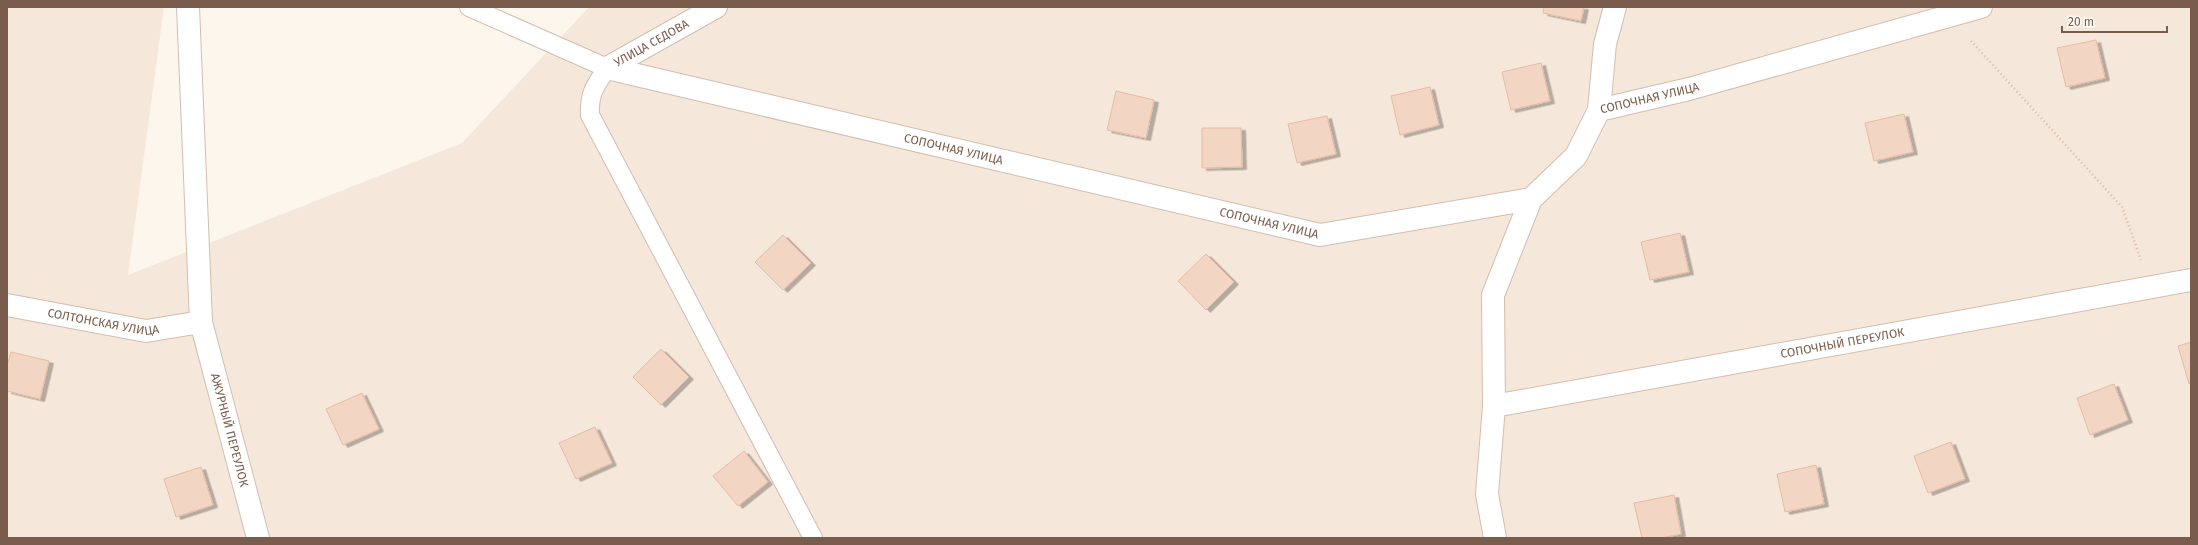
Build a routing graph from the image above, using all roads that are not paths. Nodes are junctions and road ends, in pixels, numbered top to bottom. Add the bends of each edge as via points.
1 (188, 7) edge
2 (469, 7) edge
3 (716, 7) edge
4 (1615, 7) edge
5 (1981, 7) edge
6 (607, 68) junction
7 (1599, 110) junction
8 (1531, 199) junction
9 (2191, 280) edge
10 (7, 305) edge
11 (201, 322) junction
12 (1494, 406) junction
13 (258, 538) edge
14 (813, 538) edge
15 (1495, 538) edge

1 - 11 street, АЖУРНЫЙ ПЕРЕУЛОК
2 - 6 lane
3 - 6 street, УЛИЦА СЕДОВА
4 - 7 street via 1605,44
5 - 7 street, СОПОЧНАЯ УЛИЦА via 1689,89
6 - 8 street, СОПОЧНАЯ УЛИЦА via 1320,235
6 - 14 lane via 594,86 590,100 590,115
7 - 8 street, СОПОЧНАЯ УЛИЦА via 1576,156
8 - 12 street via 1494,295
9 - 12 street, СОПОЧНЫЙ ПЕРЕУЛОК
10 - 11 street, СОЛТОНСКАЯ УЛИЦА via 146,331
11 - 13 street, АЖУРНЫЙ ПЕРЕУЛОК
12 - 15 street via 1486,494

